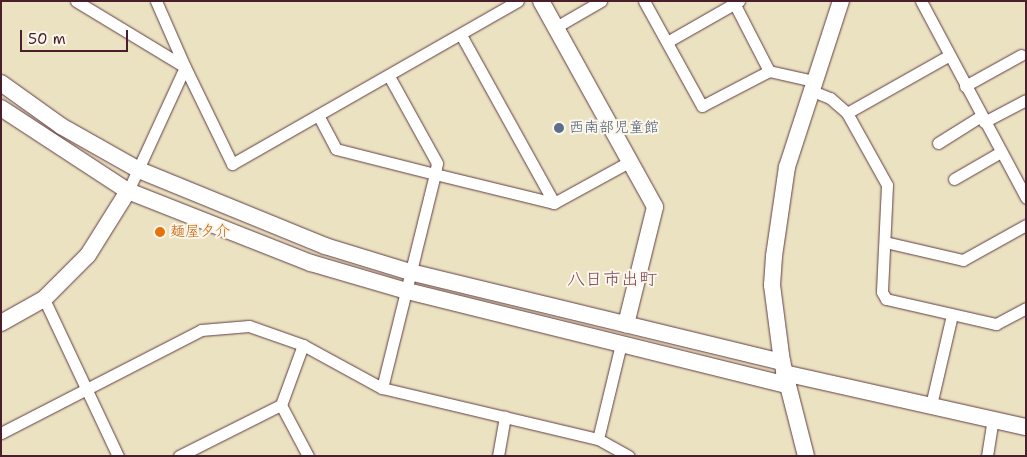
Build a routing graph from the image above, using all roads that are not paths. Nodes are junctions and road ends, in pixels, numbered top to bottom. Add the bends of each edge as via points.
1 (76, 1) edge
2 (156, 1) edge
3 (518, 1) edge
4 (541, 1) edge
5 (601, 1) edge
6 (644, 1) edge
7 (921, 1) edge
8 (736, 2) edge
9 (837, 4) edge
10 (556, 27) junction
11 (461, 35) junction
12 (667, 42) junction
13 (948, 56) junction
14 (1021, 56) dead end
15 (185, 67) junction
16 (770, 71) junction
17 (389, 76) junction
18 (1, 83) edge
19 (812, 86) junction
20 (964, 86) junction
21 (1026, 100) edge
22 (1, 108) edge
23 (847, 112) junction
24 (318, 115) junction
25 (983, 119) junction
26 (938, 143) dead end
27 (1000, 152) junction
28 (629, 162) junction
29 (139, 170) junction
30 (435, 174) junction
31 (954, 179) dead end
32 (128, 191) junction
33 (1026, 198) edge
34 (554, 203) junction
35 (1026, 224) edge
36 (885, 242) junction
37 (410, 272) junction
38 (407, 291) junction
39 (44, 299) junction
40 (1026, 308) edge
41 (952, 316) junction
42 (1, 322) edge
43 (626, 324) junction
44 (621, 344) junction
45 (303, 345) junction
46 (784, 373) junction
47 (382, 388) junction
48 (85, 389) junction
49 (281, 404) junction
50 (932, 405) junction
51 (505, 417) junction
52 (993, 420) junction
53 (1025, 426) edge
54 (1, 433) edge
55 (598, 439) junction
56 (205, 451) edge
57 (118, 456) edge
58 (179, 456) edge
59 (308, 456) edge
60 (498, 456) edge
61 (629, 456) edge
62 (806, 456) edge
63 (987, 456) edge

1 - 15 street
2 - 15 street
3 - 11 street
4 - 10 street
5 - 10 street
6 - 12 street
7 - 13 street
8 - 12 street
8 - 16 street
9 - 19 street
10 - 28 street
11 - 17 street
11 - 34 street
12 - 16 street via 702,106
13 - 20 street
13 - 23 street
14 - 20 street
15 - 24 street via 232,164
15 - 29 street
16 - 19 street
17 - 24 street
17 - 30 street via 437,163
18 - 29 street via 61,126
19 - 23 street
19 - 46 street via 787,166 774,256 772,285
20 - 25 street
21 - 25 street
22 - 32 street
23 - 36 street via 887,185
24 - 30 street via 336,149
25 - 26 street
25 - 27 street
27 - 31 street
27 - 33 street
28 - 34 street
28 - 43 street via 655,207
29 - 32 street
29 - 37 street via 316,242
30 - 34 street
30 - 37 street
32 - 38 street via 302,259
32 - 39 street via 88,255
35 - 36 street via 963,260
36 - 41 street via 882,292 886,299
37 - 38 street
37 - 43 street
38 - 44 street
38 - 47 street
39 - 42 street
39 - 48 street
40 - 41 street via 996,324
41 - 50 street
43 - 46 street
44 - 46 street
44 - 55 street
45 - 47 street
45 - 48 street via 249,326 201,330
45 - 49 street
46 - 50 street
46 - 62 street
47 - 51 street
48 - 54 street
48 - 57 street
49 - 56 street
49 - 59 street
50 - 52 street
51 - 55 street
51 - 60 street
52 - 53 street
52 - 63 street
55 - 61 street
56 - 58 street

